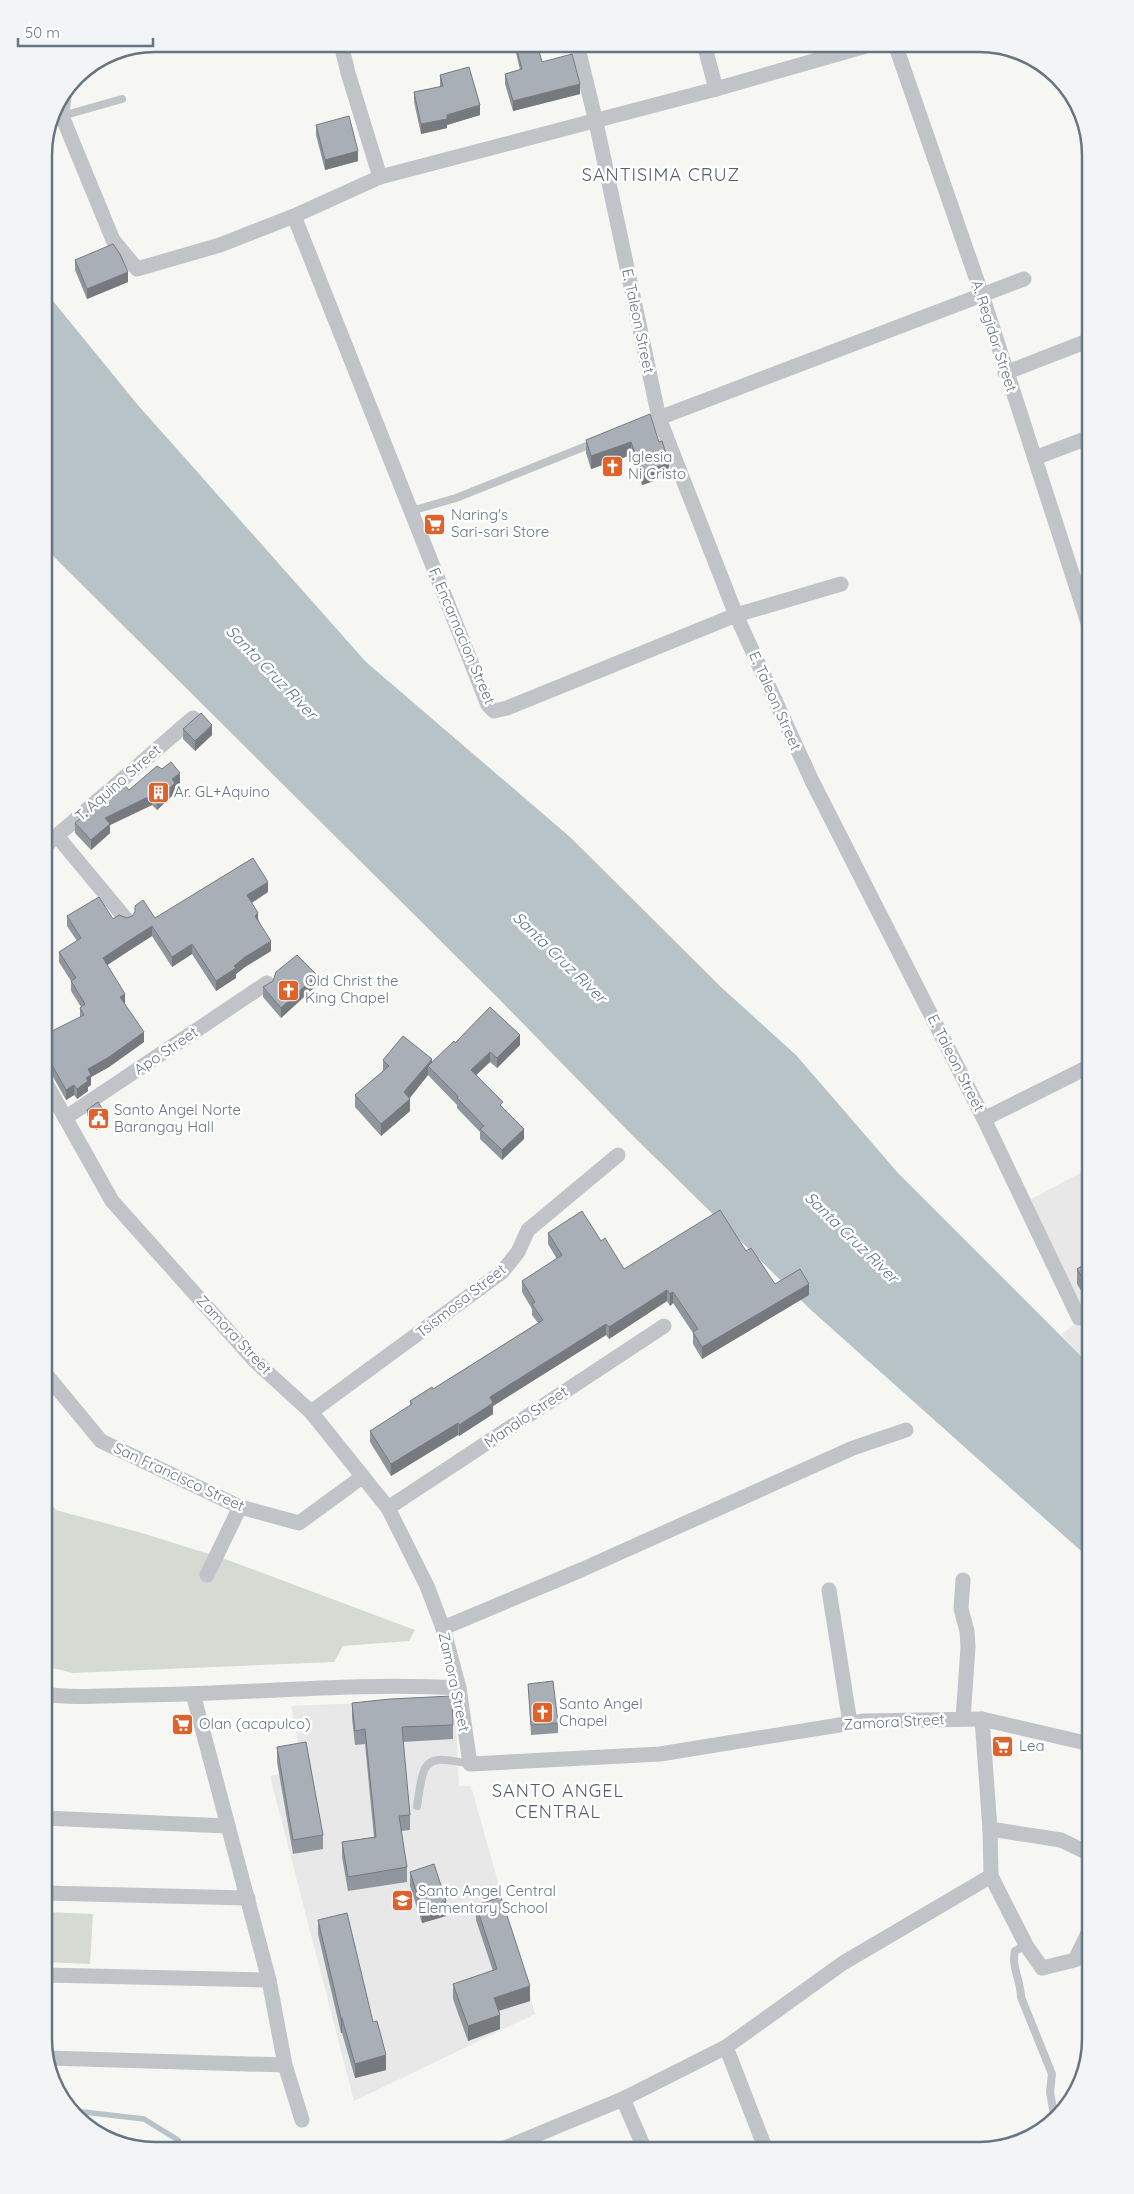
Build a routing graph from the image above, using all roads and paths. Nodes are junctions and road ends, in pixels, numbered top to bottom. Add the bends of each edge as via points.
1 (343, 53) edge
2 (579, 53) edge
3 (706, 53) edge
4 (818, 53) edge
5 (898, 53) edge
6 (716, 90) junction
7 (122, 99) dead end
8 (62, 111) edge
9 (62, 116) junction
10 (596, 122) junction
11 (380, 177) junction
12 (294, 216) junction
13 (1024, 279) dead end
14 (982, 295) junction
15 (1082, 343) edge
16 (1005, 373) junction
17 (654, 419) junction
18 (603, 439) edge
19 (1082, 441) edge
20 (1036, 458) junction
21 (412, 511) junction
22 (841, 584) dead end
23 (1082, 604) edge
24 (736, 615) junction
25 (193, 718) edge
26 (57, 836) junction
27 (53, 840) edge
28 (126, 919) edge
29 (266, 983) edge
30 (1082, 1070) edge
31 (52, 1095) edge
32 (65, 1118) junction
33 (984, 1119) junction
34 (618, 1155) dead end
35 (1079, 1318) dead end
36 (664, 1326) dead end
37 (52, 1382) edge
38 (311, 1412) junction
39 (906, 1430) dead end
40 (362, 1477) junction
41 (240, 1507) junction
42 (388, 1508) junction
43 (207, 1575) dead end
44 (963, 1580) dead end
45 (829, 1590) dead end
46 (443, 1628) junction
47 (459, 1688) junction
48 (52, 1694) edge
49 (193, 1694) junction
50 (982, 1718) junction
51 (964, 1719) junction
52 (850, 1723) junction
53 (1082, 1742) edge
54 (470, 1764) junction
55 (417, 1806) dead end
56 (52, 1818) edge
57 (227, 1826) junction
58 (990, 1829) junction
59 (1082, 1850) edge
60 (991, 1876) junction
61 (52, 1893) edge
62 (248, 1898) junction
63 (1026, 1946) junction
64 (1082, 1946) edge
65 (52, 1975) edge
66 (269, 1980) junction
67 (726, 2048) junction
68 (54, 2058) edge
69 (285, 2065) junction
70 (623, 2099) junction
71 (1053, 2109) edge
72 (302, 2120) dead end
73 (532, 2141) edge
74 (641, 2142) edge
75 (763, 2142) edge

1 - 11 street
2 - 10 street, E. Taleon Street
3 - 6 street
4 - 6 street
5 - 14 street, A. Regidor Street
6 - 10 street
7 - 9 lane
8 - 9 street
9 - 12 street via 114,240 137,269 220,245
10 - 11 street
10 - 17 street, E. Taleon Street
11 - 12 street
12 - 21 street, F. Encarnacion Street
13 - 14 street
14 - 16 street, A. Regidor Street
14 - 17 street
15 - 16 street
16 - 20 street, A. Regidor Street
17 - 24 street, E. Taleon Street
18 - 21 lane via 456,498
19 - 20 street
20 - 23 street, A. Regidor Street
21 - 24 street, F. Encarnacion Street via 488,706 494,711
22 - 24 street, F. Encarnacion Street
24 - 33 street, E. Taleon Street via 812,781
25 - 26 street, T. Aquino Street
26 - 27 street, T. Aquino Street
26 - 28 street
29 - 32 street, Apo Street
30 - 33 street
31 - 32 street, Zamora Street
32 - 38 street, Zamora Street via 112,1201 255,1361
33 - 35 street, E. Taleon Street
34 - 38 street, Tsismosa Street via 528,1230 518,1252 502,1272
36 - 42 street, Manalo Street
37 - 41 street, San Francisco Street via 101,1441
38 - 40 street, Zamora Street
39 - 46 street via 844,1451 581,1570
40 - 41 street, San Francisco Street via 300,1523
40 - 42 street, Zamora Street
41 - 43 street
42 - 46 street, Zamora Street via 427,1586
44 - 51 street via 961,1609 968,1647
45 - 52 street
46 - 47 street, Zamora Street
47 - 49 street via 303,1688
47 - 54 street, Zamora Street
48 - 49 street
49 - 57 street
50 - 51 street, Zamora Street
50 - 53 street, Zamora Street
50 - 58 street
51 - 52 street, Zamora Street
52 - 54 street, Zamora Street via 660,1754
54 - 55 lane via 449,1759 430,1762 423,1769
56 - 57 street
57 - 62 street
58 - 59 street via 1061,1840
58 - 60 street
60 - 63 street
60 - 67 street via 843,1963
61 - 62 street
62 - 66 street
63 - 64 street via 1042,1968 1075,1960
63 - 71 lane via 1015,1951 1013,1959 1021,1997 1052,2074
65 - 66 street
66 - 69 street
67 - 70 street
67 - 75 street
68 - 69 street
69 - 72 street
70 - 73 street
70 - 74 street

